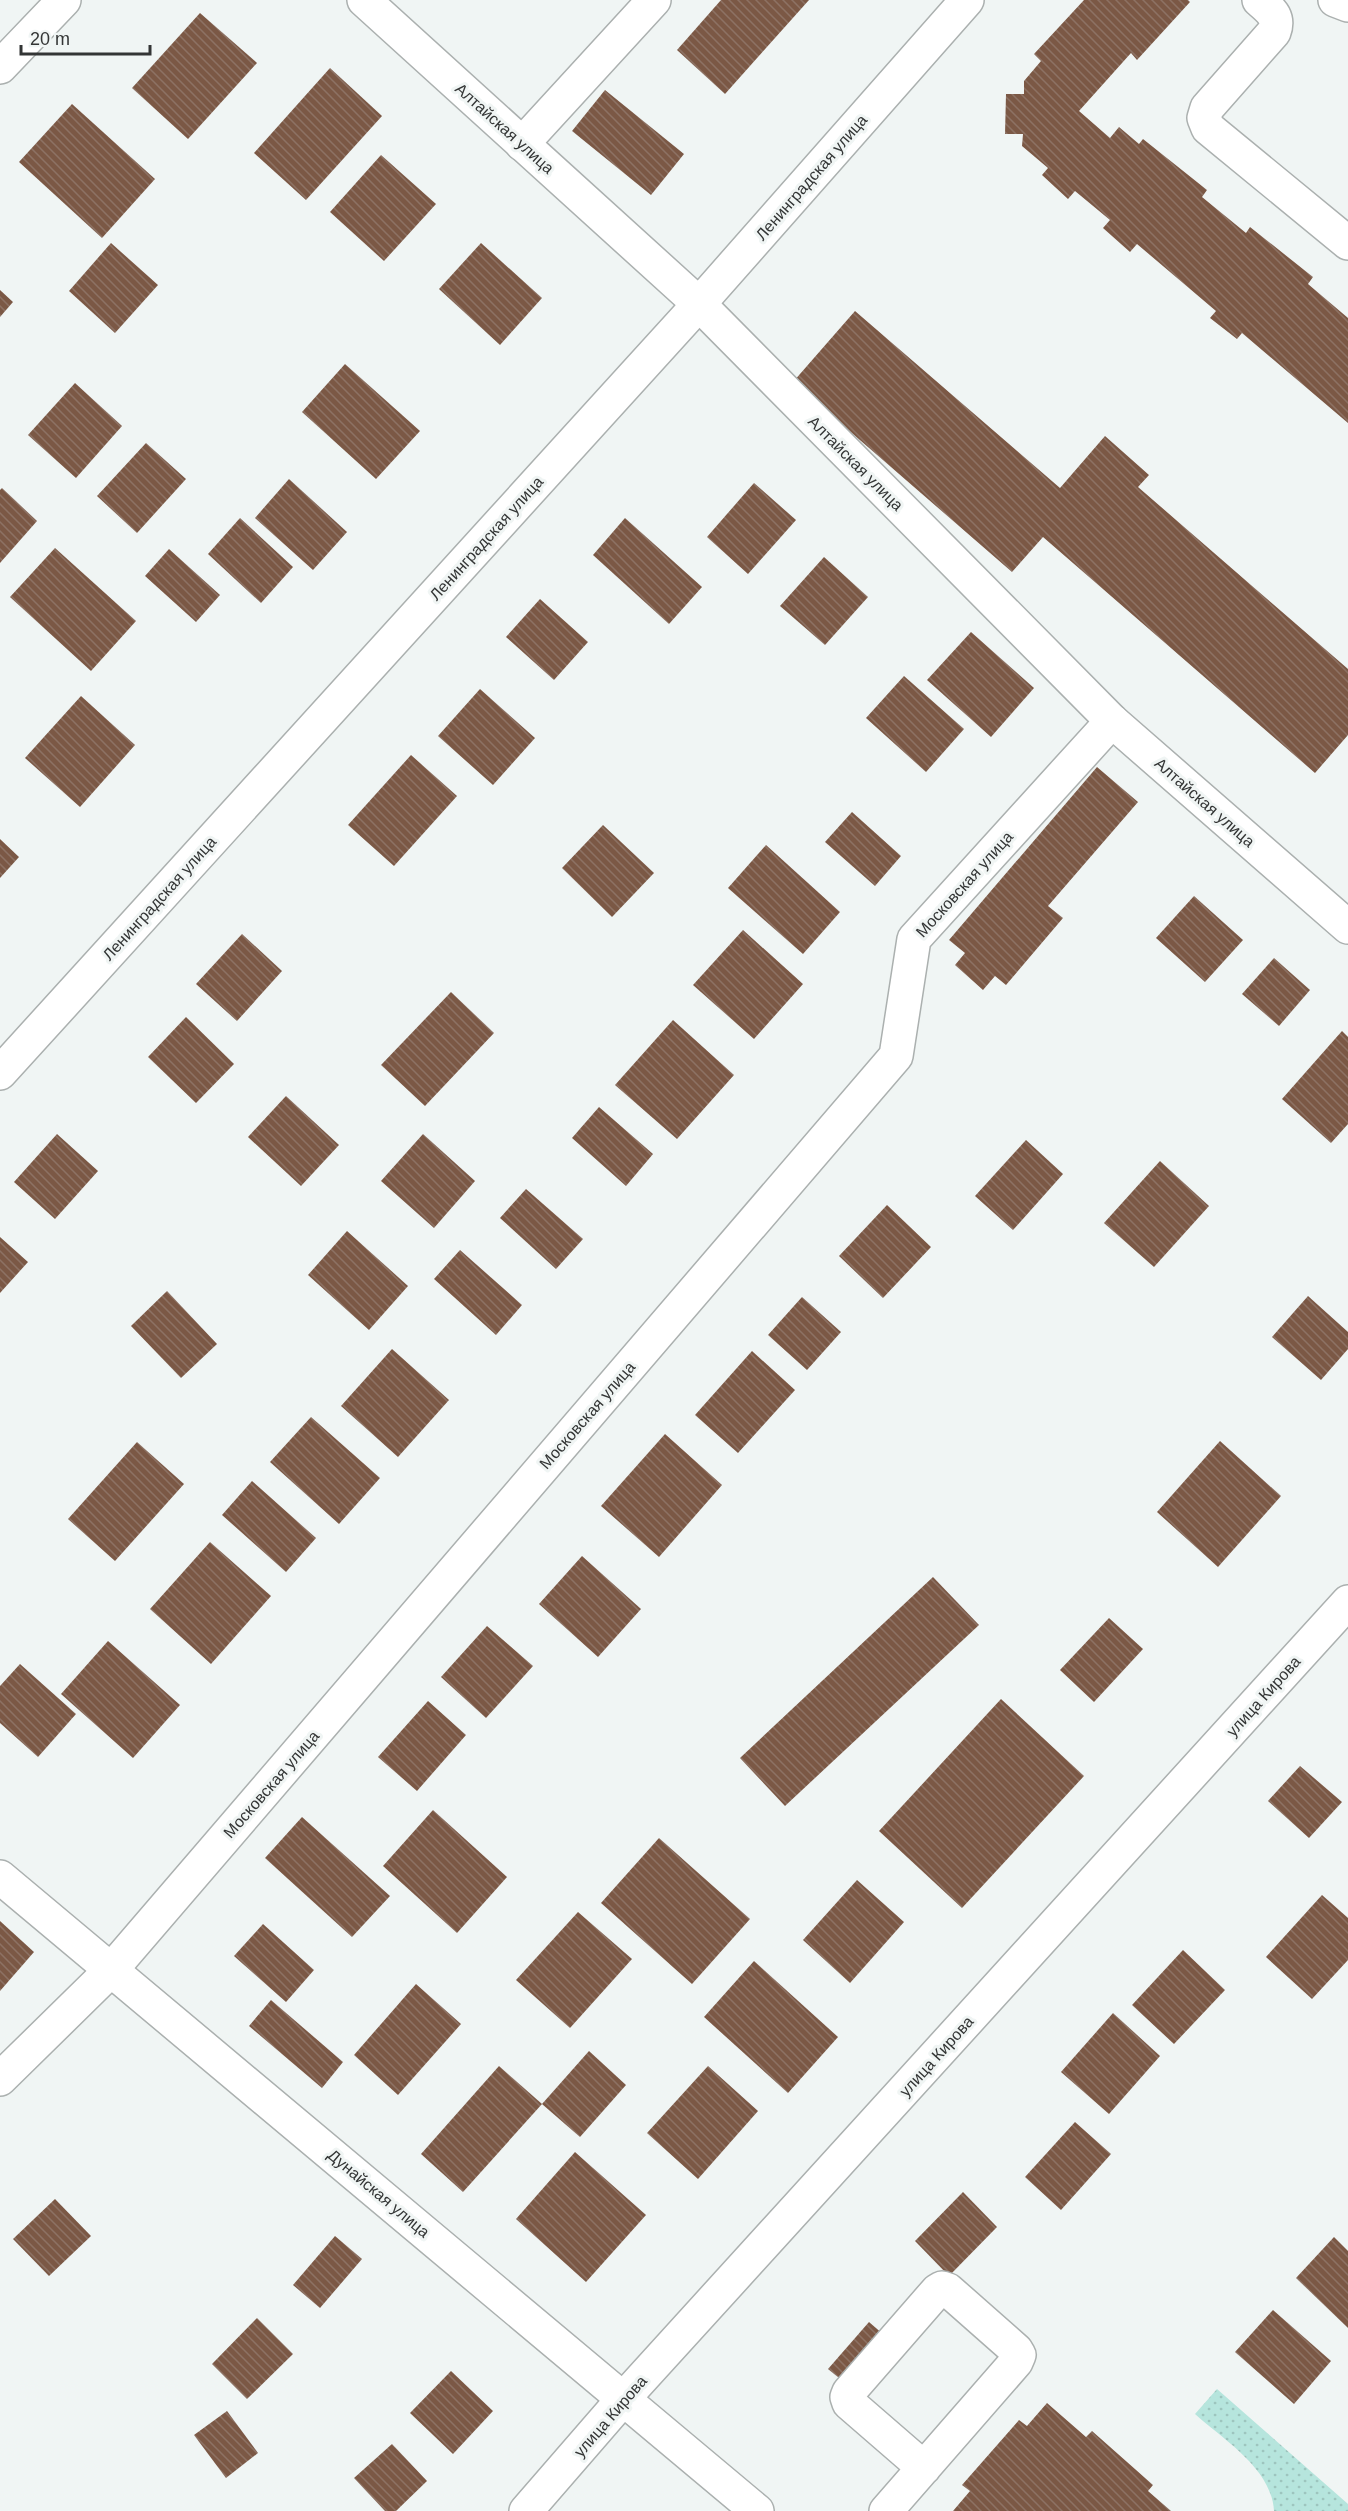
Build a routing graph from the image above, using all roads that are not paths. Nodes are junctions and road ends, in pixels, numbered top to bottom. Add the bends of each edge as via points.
1 (64, 0) edge
2 (363, 0) edge
3 (654, 0) edge
4 (967, 0) edge
5 (1259, 0) edge
6 (1335, 0) edge
7 (1348, 5) edge
8 (0, 67) edge
9 (522, 144) junction
10 (1348, 243) edge
11 (699, 304) junction
12 (1113, 721) junction
13 (1348, 927) edge
14 (0, 1073) edge
15 (1348, 1602) edge
16 (0, 1877) edge
17 (112, 1970) junction
18 (0, 2079) edge
19 (624, 2398) junction
20 (924, 2468) junction
21 (526, 2511) edge
22 (758, 2511) edge
23 (886, 2511) edge

1 - 8 street
2 - 9 street, Алтайская улица
3 - 9 street
4 - 11 street, Ленинградская улица
5 - 10 street via 1275,15 1274,32 1207,108 1204,118 1208,128
6 - 7 street
9 - 11 street, Алтайская улица
11 - 12 street, Алтайская улица
11 - 14 street, Ленинградская улица
12 - 13 street, Алтайская улица
12 - 17 street, Московская улица via 914,939 896,1056
15 - 19 street, улица Кирова
16 - 17 street, Дунайская улица
17 - 18 street, Московская улица
17 - 19 street, Дунайская улица
19 - 21 street, улица Кирова
19 - 22 street, Дунайская улица
20 - 20 street via 1019,2355 942,2288 847,2397 849,2403
20 - 23 street

